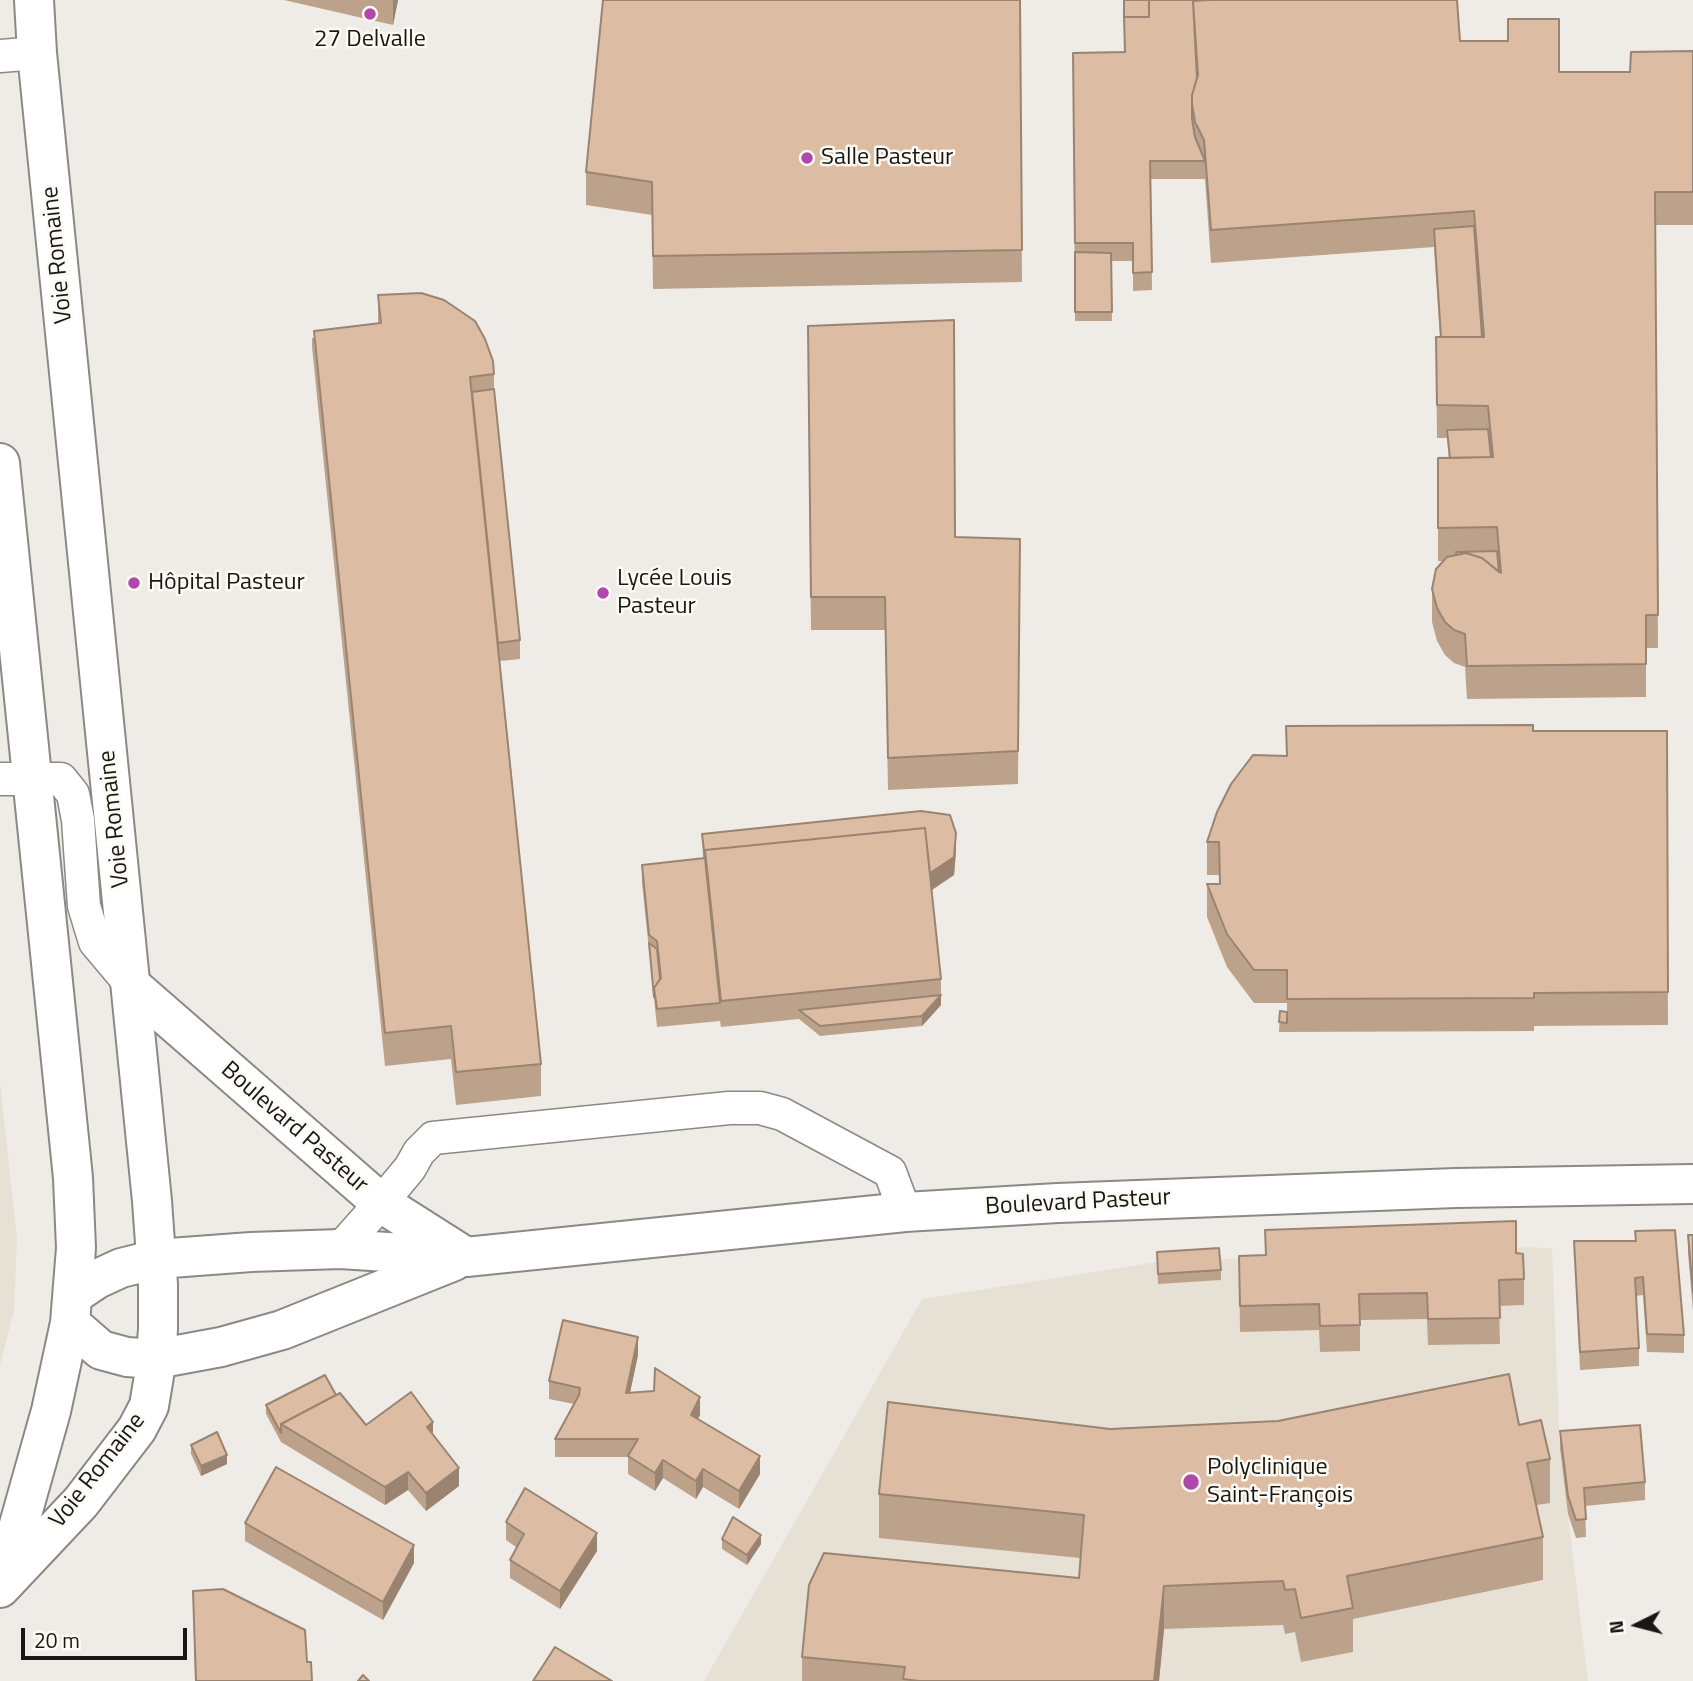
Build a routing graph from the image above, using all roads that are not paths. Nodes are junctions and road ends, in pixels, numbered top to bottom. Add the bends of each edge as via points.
1 (34, 0) edge
2 (37, 53) junction
3 (0, 56) edge
4 (0, 463) edge
5 (16, 778) edge
6 (132, 986) junction
7 (1693, 1184) edge
8 (381, 1203) junction
9 (905, 1212) junction
10 (340, 1249) junction
11 (466, 1257) junction
12 (157, 1259) junction
13 (71, 1309) junction
14 (156, 1359) junction
15 (0, 1587) edge

1 - 2 main road, Voie Romaine
2 - 3 lane
2 - 6 main road, Voie Romaine
4 - 5 main road, Voie Romaine
5 - 6 lane via 61,779 74,794 84,906 94,942
5 - 13 main road, Voie Romaine via 73,1178 76,1248
6 - 8 main road, Boulevard Pasteur
6 - 12 main road, Voie Romaine
7 - 9 main road, Boulevard Pasteur via 1428,1189
8 - 9 lane via 433,1138 760,1108 782,1114 890,1172
8 - 10 lane
8 - 11 main road, Boulevard Pasteur
9 - 11 main road, Boulevard Pasteur
10 - 11 main road, Boulevard Pasteur
10 - 12 main road, Boulevard Pasteur
11 - 14 main road, Boulevard Pasteur via 282,1330
12 - 13 main road, Boulevard Pasteur via 97,1279
12 - 14 main road, Voie Romaine
13 - 14 main road, Boulevard Pasteur via 101,1350
13 - 15 main road, Voie Romaine via 51,1411
14 - 15 main road, Voie Romaine via 149,1406 137,1429 81,1502

